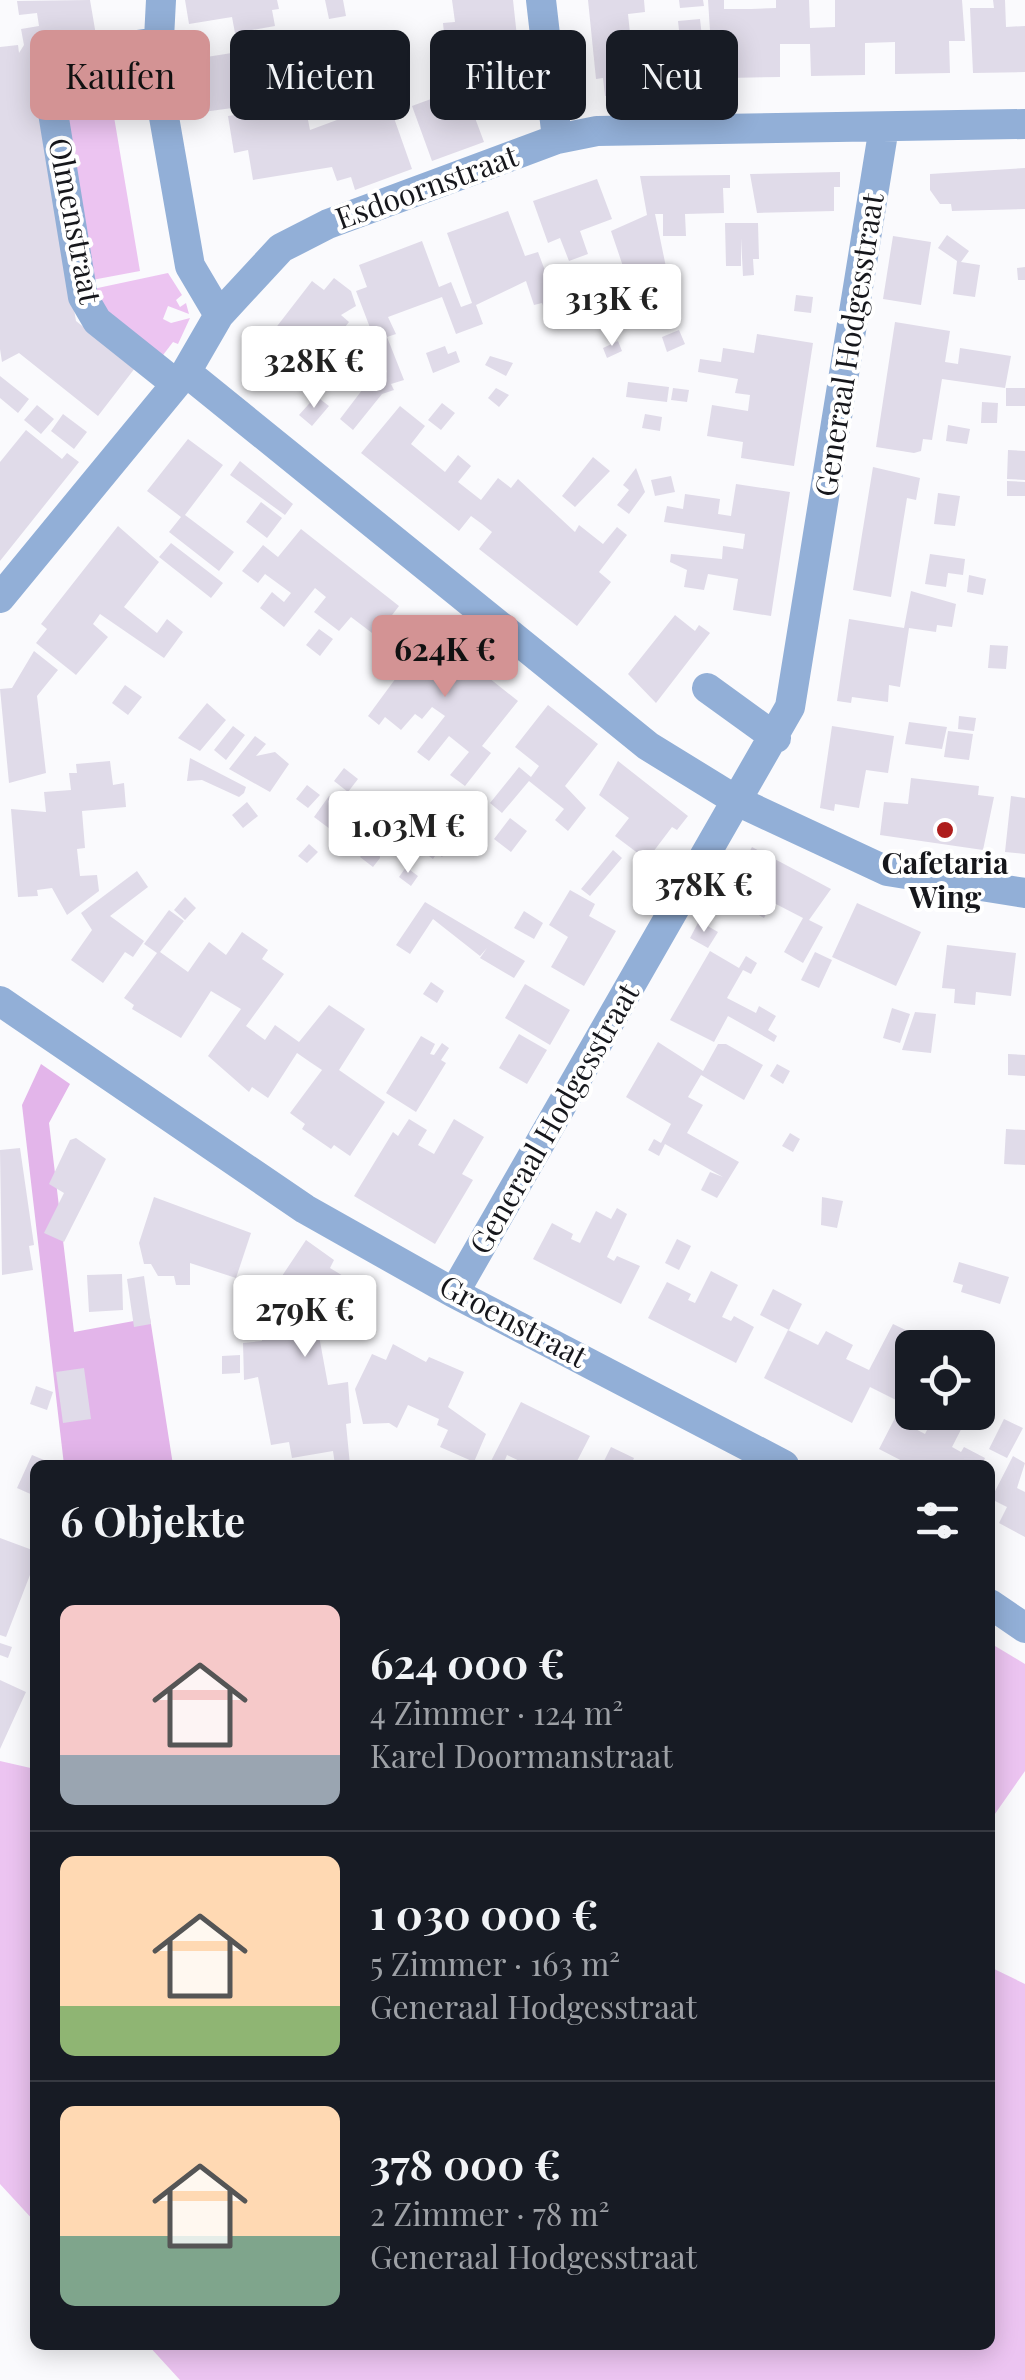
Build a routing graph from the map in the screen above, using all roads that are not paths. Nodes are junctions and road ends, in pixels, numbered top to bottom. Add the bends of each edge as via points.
1 (161, 0) edge
2 (541, 0) edge
3 (159, 30) edge
4 (54, 120) edge
5 (164, 120) edge
6 (1025, 124) edge
7 (884, 127) junction
8 (556, 139) junction
9 (219, 315) junction
10 (181, 378) junction
11 (0, 598) edge
12 (707, 688) dead end
13 (776, 738) junction
14 (739, 802) junction
15 (1025, 894) edge
16 (0, 1001) edge
17 (454, 1293) junction
18 (774, 1460) edge
19 (995, 1607) edge
20 (1025, 1628) edge

1 - 3 street
2 - 8 street
4 - 10 street, Olmenstraat via 87,308
5 - 9 street via 190,266
6 - 7 street, Esdoornstraat
7 - 8 street, Esdoornstraat via 597,131
7 - 13 street, Generaal Hodgesstraat via 799,668
8 - 9 street, Esdoornstraat via 281,248
9 - 10 street, Esdoornstraat
10 - 11 street, Esdoornstraat
10 - 14 street via 648,746
12 - 13 street
13 - 14 street, Generaal Hodgesstraat
14 - 15 street via 887,872
14 - 17 street, Generaal Hodgesstraat
16 - 17 street, Groenstraat via 305,1209
17 - 18 street, Groenstraat
19 - 20 street

